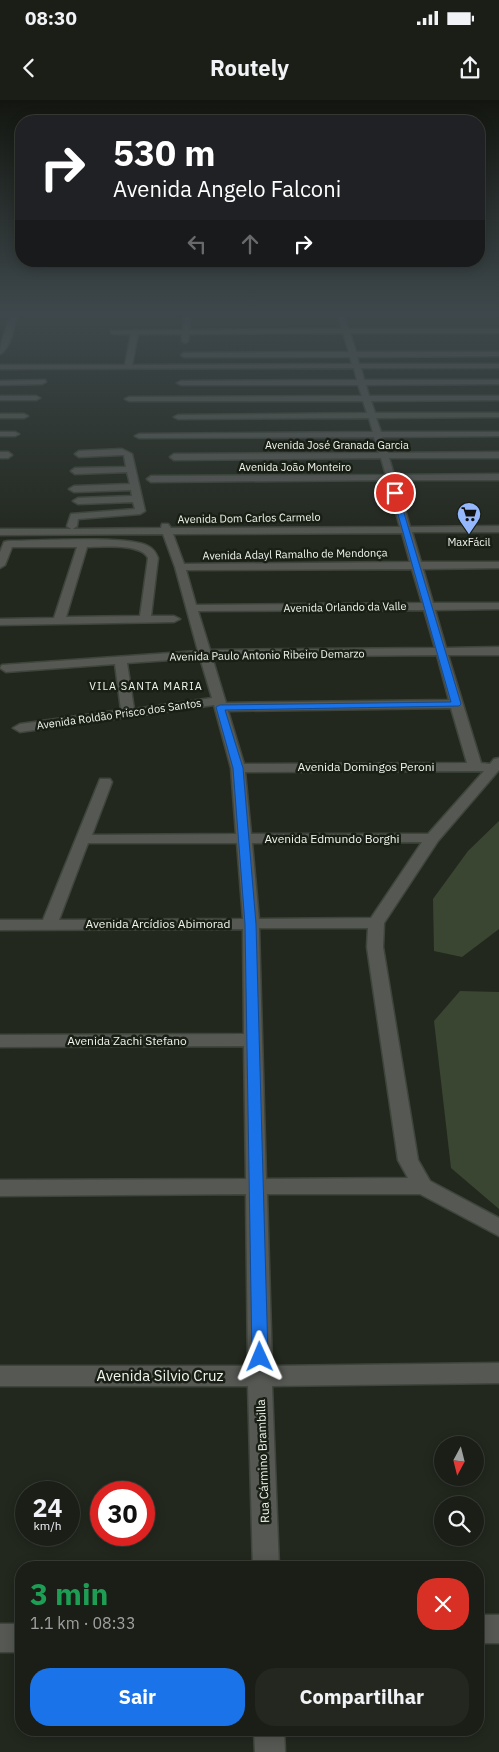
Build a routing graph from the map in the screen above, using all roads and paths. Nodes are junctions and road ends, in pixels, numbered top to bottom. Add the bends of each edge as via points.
1 (181, 390) edge
2 (364, 390) edge
3 (438, 390) edge
4 (0, 398) edge
5 (36, 398) dead end
6 (367, 398) junction
7 (442, 398) junction
8 (499, 398) edge
9 (128, 399) dead end
10 (180, 399) junction
11 (0, 416) edge
12 (24, 416) dead end
13 (372, 416) junction
14 (499, 416) edge
15 (178, 417) junction
16 (0, 434) edge
17 (15, 434) dead end
18 (499, 434) edge
19 (377, 435) junction
20 (139, 436) dead end
21 (464, 445) junction
22 (79, 454) dead end
23 (499, 455) edge
24 (383, 456) junction
25 (174, 457) junction
26 (130, 466) junction
27 (78, 468) dead end
28 (499, 477) edge
29 (391, 478) junction
30 (151, 479) dead end
31 (135, 484) junction
32 (76, 486) dead end
33 (139, 502) junction
34 (75, 505) dead end
35 (90, 514) junction
36 (499, 524) edge
37 (72, 526) junction
38 (84, 526) junction
39 (0, 527) edge
40 (404, 527) junction
41 (166, 529) junction
42 (499, 529) edge
43 (0, 532) edge
44 (102, 532) junction
45 (119, 532) junction
46 (83, 544) junction
47 (106, 544) junction
48 (122, 544) junction
49 (416, 565) junction
50 (499, 565) edge
51 (0, 566) edge
52 (180, 568) junction
53 (428, 606) junction
54 (499, 606) edge
55 (192, 608) junction
56 (174, 619) dead end
57 (146, 620) junction
58 (59, 621) junction
59 (0, 622) edge
60 (442, 651) junction
61 (499, 651) edge
62 (204, 654) junction
63 (121, 661) junction
64 (6, 668) dead end
65 (219, 704) junction
66 (456, 704) junction
67 (128, 713) junction
68 (20, 728) dead end
69 (497, 764) edge
70 (475, 767) junction
71 (238, 768) junction
72 (105, 782) dead end
73 (432, 838) junction
74 (82, 839) junction
75 (245, 840) junction
76 (376, 923) junction
77 (49, 924) junction
78 (250, 924) junction
79 (0, 925) edge
80 (254, 1040) junction
81 (0, 1041) edge
82 (423, 1186) junction
83 (257, 1187) junction
84 (0, 1188) edge
85 (499, 1228) edge
86 (499, 1373) edge
87 (0, 1376) edge
88 (260, 1376) junction
89 (266, 1561) edge
90 (484, 1629) edge
91 (499, 1629) edge
92 (0, 1638) edge
93 (15, 1638) edge
94 (269, 1736) edge
95 (270, 1752) edge

1 - 10 street
2 - 6 street
3 - 7 street
4 - 5 street
6 - 7 street
6 - 10 street
6 - 13 street
7 - 8 street
7 - 21 street
9 - 10 street
10 - 15 street
11 - 12 street
13 - 15 street
13 - 19 street
13 - 21 street
14 - 21 street
15 - 25 street
16 - 17 street
18 - 21 street
19 - 21 street
19 - 24 street
19 - 25 street
20 - 25 street
21 - 23 street, Avenida José Granada Garcia
21 - 24 street, Avenida José Granada Garcia
21 - 28 street, Avenida João Monteiro
21 - 29 street, Avenida João Monteiro
22 - 26 street via 126,453
24 - 25 street, Avenida José Granada Garcia
24 - 29 street
25 - 29 street, Avenida João Monteiro
25 - 30 street, Avenida João Monteiro
26 - 27 street
26 - 31 street
29 - 40 street
31 - 32 street
31 - 33 street
33 - 34 street
33 - 35 street via 139,512
35 - 37 street via 75,516
35 - 38 street via 85,516
36 - 40 street, Avenida Dom Carlos Carmelo
37 - 38 street, Avenida Dom Carlos Carmelo
37 - 39 street, Avenida Dom Carlos Carmelo
38 - 41 street, Avenida Dom Carlos Carmelo
40 - 41 street, Avenida Dom Carlos Carmelo
40 - 42 street, Avenida Dom Carlos Carmelo
40 - 49 street
41 - 45 street, Avenida Dom Carlos Carmelo
41 - 52 street, Rua Cármino Brambilla
43 - 44 street, Avenida Dom Carlos Carmelo
44 - 45 street, Avenida Dom Carlos Carmelo
44 - 47 street
45 - 47 street
45 - 48 street
46 - 47 street
46 - 51 street via 8,544
46 - 58 street
47 - 48 street
48 - 57 street via 144,548 154,558
49 - 50 street, Avenida Adayl Ramalho de Mendonça
49 - 52 street, Avenida Adayl Ramalho de Mendonça
49 - 53 street
52 - 55 street, Rua Cármino Brambilla
53 - 54 street, Avenida Orlando da Valle
53 - 55 street, Avenida Orlando da Valle
53 - 60 street
55 - 62 street, Rua Cármino Brambilla
56 - 57 street
57 - 58 street
58 - 59 street
60 - 61 street, Avenida Paulo Antonio Ribeiro Demarzo
60 - 62 street, Avenida Paulo Antonio Ribeiro Demarzo
60 - 66 street
62 - 63 street, Avenida Paulo Antonio Ribeiro Demarzo
62 - 65 street, Rua Cármino Brambilla
63 - 64 street, Avenida Paulo Antonio Ribeiro Demarzo
63 - 67 street
65 - 66 street, Avenida Roldão Prisco dos Santos
65 - 67 street, Avenida Roldão Prisco dos Santos
65 - 71 street, Rua Cármino Brambilla
66 - 70 street
67 - 68 street, Avenida Roldão Prisco dos Santos
69 - 70 street, Avenida Domingos Peroni
69 - 73 street
70 - 71 street, Avenida Domingos Peroni
71 - 75 street, Rua Cármino Brambilla
72 - 74 street
73 - 75 street, Avenida Edmundo Borghi
73 - 76 street
74 - 75 street, Avenida Edmundo Borghi
74 - 77 street
75 - 78 street, Rua Cármino Brambilla
76 - 78 street, Avenida Arcídios Abimorad
76 - 82 street via 375,947 408,1160
77 - 78 street, Avenida Arcídios Abimorad
77 - 79 street, Avenida Arcídios Abimorad
78 - 80 street, Rua Cármino Brambilla
80 - 81 street, Avenida Zachi Stefano
80 - 83 street, Rua Cármino Brambilla
82 - 83 street
82 - 85 street
83 - 84 street
83 - 88 street, Rua Cármino Brambilla
86 - 88 street, Avenida Silvio Cruz
87 - 88 street, Avenida Silvio Cruz
88 - 89 street, Rua Cármino Brambilla
90 - 91 street
92 - 93 street
94 - 95 street

